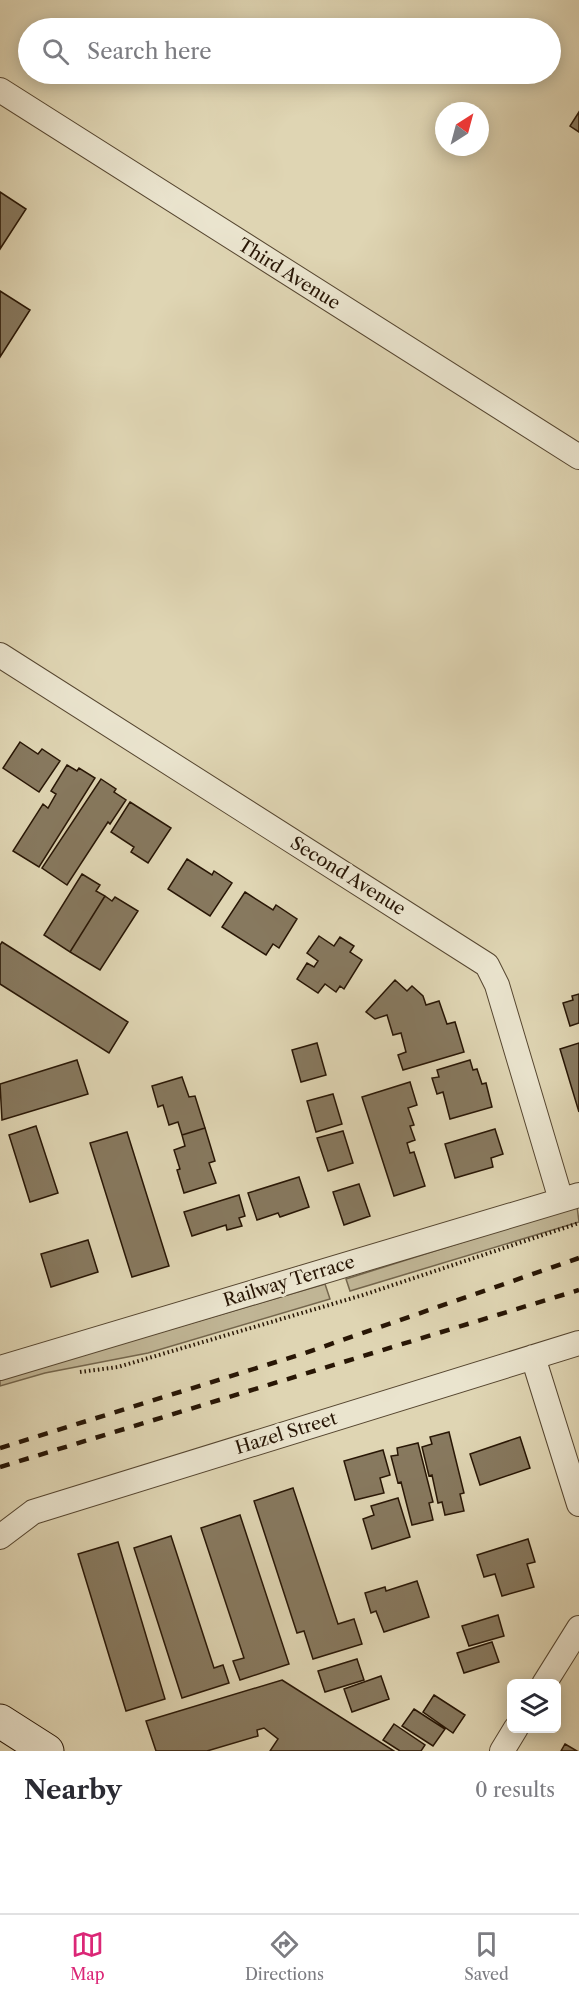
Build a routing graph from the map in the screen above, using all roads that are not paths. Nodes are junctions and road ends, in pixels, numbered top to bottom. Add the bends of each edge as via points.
1 (0, 90) edge
2 (579, 458) edge
3 (0, 655) edge
4 (570, 1197) edge
5 (579, 1343) edge
6 (533, 1357) junction
7 (0, 1368) edge
8 (579, 1504) edge
9 (0, 1537) edge
10 (579, 1628) edge
11 (547, 1679) edge
12 (0, 1720) edge
13 (513, 1733) edge
14 (47, 1751) edge
15 (502, 1751) edge

1 - 2 street, Third Avenue
3 - 4 street, Second Avenue via 487,965
4 - 7 street, Railway Terrace
5 - 6 street, Hazel Street
6 - 8 street
6 - 9 street, Hazel Street via 33,1512
10 - 11 street
12 - 14 main road
13 - 15 street

